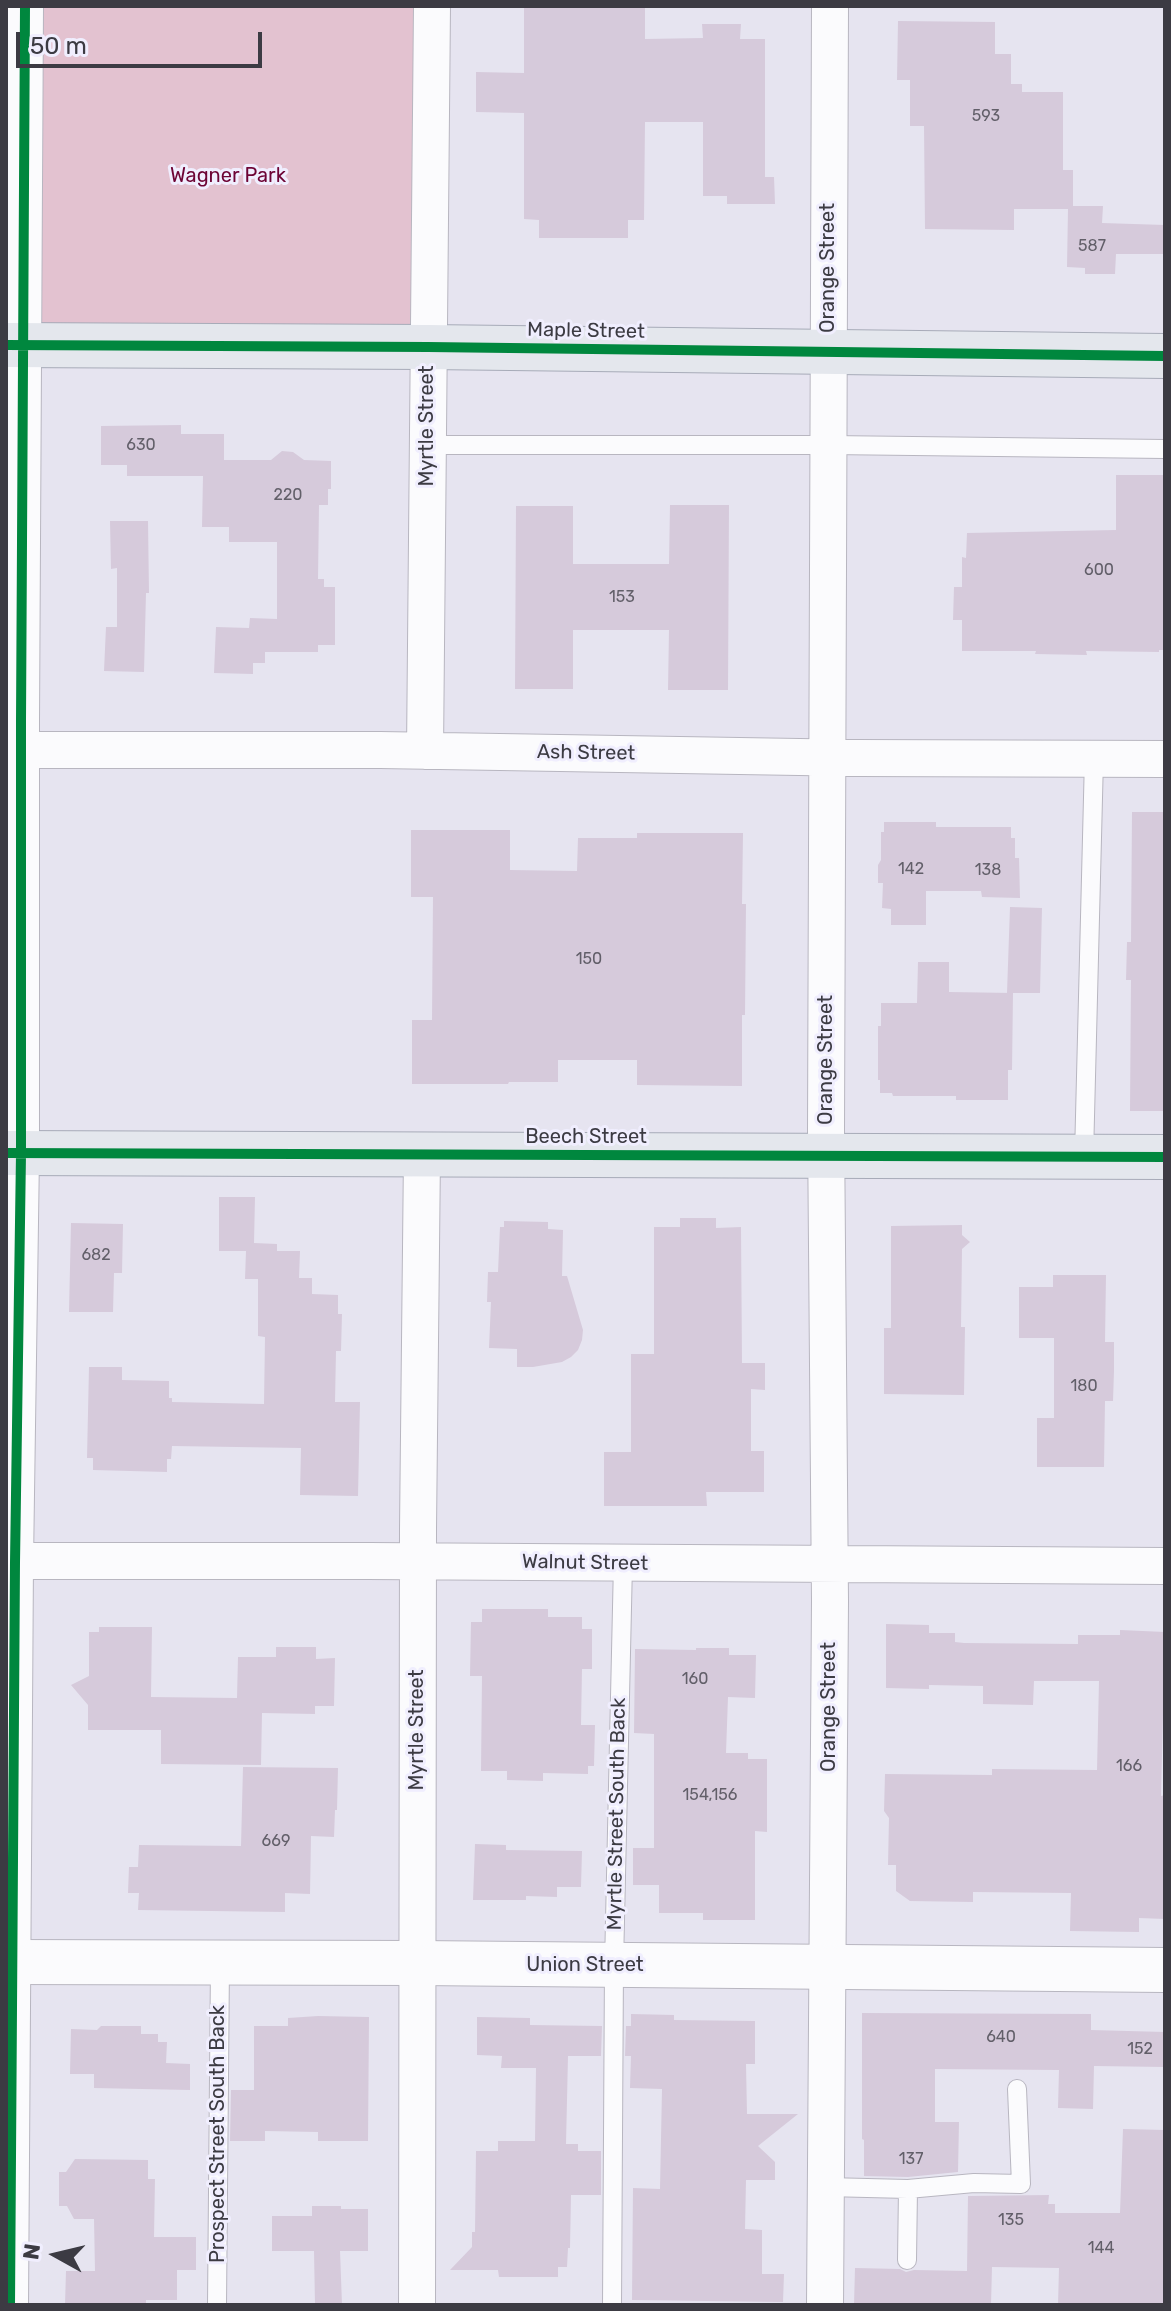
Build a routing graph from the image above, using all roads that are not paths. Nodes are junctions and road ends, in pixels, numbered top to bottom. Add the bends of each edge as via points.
1 (25, 6) edge
2 (432, 6) edge
3 (830, 6) edge
4 (14, 345) edge
5 (428, 347) junction
6 (828, 352) junction
7 (1165, 356) edge
8 (427, 445) junction
9 (829, 445) junction
10 (1165, 449) edge
11 (13, 750) edge
12 (425, 751) junction
13 (828, 757) junction
14 (1094, 758) junction
15 (1165, 759) edge
16 (13, 1154) edge
17 (422, 1154) junction
18 (827, 1156) junction
19 (1084, 1156) junction
20 (1165, 1157) edge
21 (12, 1388) edge
22 (10, 1562) edge
23 (417, 1562) junction
24 (623, 1563) junction
25 (830, 1565) junction
26 (1165, 1566) edge
27 (9, 1962) edge
28 (220, 1963) junction
29 (418, 1963) junction
30 (614, 1965) junction
31 (827, 1967) junction
32 (1165, 1970) edge
33 (1017, 2089) dead end
34 (826, 2187) junction
35 (908, 2189) junction
36 (907, 2260) dead end
37 (10, 2305) edge
38 (217, 2305) edge
39 (417, 2305) edge
40 (612, 2305) edge
41 (825, 2305) edge

1 - 4 street
2 - 5 street, Myrtle Street
3 - 6 street, Orange Street
4 - 5 main road, Maple Street
4 - 11 street
5 - 6 main road, Maple Street
5 - 8 street, Myrtle Street
6 - 7 main road, Maple Street
6 - 9 street, Orange Street
8 - 9 lane
8 - 12 street, Myrtle Street
9 - 10 lane
9 - 13 street, Orange Street
11 - 12 street, Ash Street
11 - 16 street
12 - 13 street, Ash Street
13 - 14 street, Ash Street
13 - 18 street, Orange Street
14 - 15 street, Ash Street
14 - 19 lane
16 - 17 main road, Beech Street
16 - 21 street
17 - 18 main road, Beech Street
17 - 23 street, Myrtle Street
18 - 19 main road, Beech Street
18 - 25 street, Orange Street
19 - 20 main road, Beech Street
21 - 22 street
22 - 23 street, Walnut Street
22 - 27 street
23 - 24 street, Walnut Street
23 - 29 street, Myrtle Street
24 - 25 street, Walnut Street
24 - 30 lane, Myrtle Street South Back
25 - 26 street, Walnut Street
25 - 31 street, Orange Street
27 - 28 street, Union Street
27 - 37 street
28 - 29 street, Union Street
28 - 38 lane, Prospect Street South Back
29 - 30 street, Union Street
29 - 39 street, Myrtle Street
30 - 31 street, Union Street
30 - 40 lane, Myrtle Street South Back
31 - 32 street, Union Street
31 - 34 street, Orange Street
33 - 35 lane via 1021,2184
34 - 35 lane
34 - 41 street, Orange Street
35 - 36 lane

